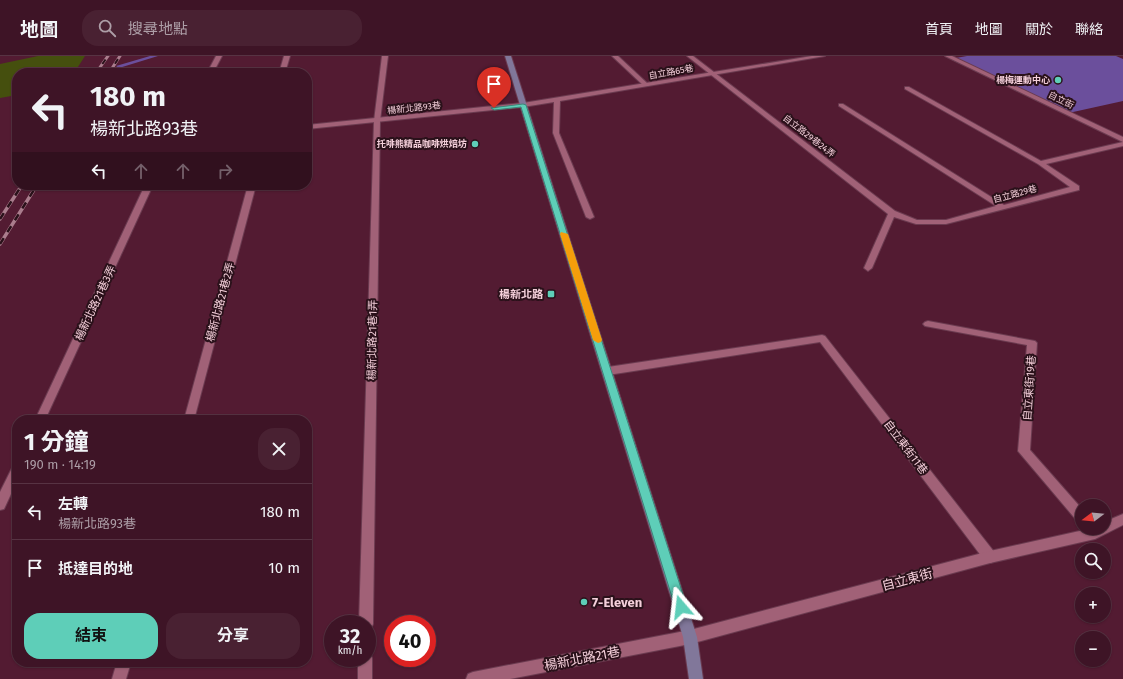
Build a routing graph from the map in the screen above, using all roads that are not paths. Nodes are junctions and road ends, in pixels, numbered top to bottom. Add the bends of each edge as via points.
1 (219, 56) edge
2 (287, 56) edge
3 (385, 56) edge
4 (508, 56) edge
5 (615, 56) edge
6 (690, 56) edge
7 (822, 56) edge
8 (948, 56) edge
9 (213, 68) edge
10 (283, 68) edge
11 (714, 74) junction
12 (646, 85) junction
13 (908, 88) dead end
14 (558, 100) junction
15 (523, 105) junction
16 (841, 105) dead end
17 (377, 121) junction
18 (312, 127) edge
19 (1123, 140) edge
20 (1123, 144) edge
21 (1040, 163) junction
22 (147, 190) edge
23 (251, 190) edge
24 (1004, 208) junction
25 (892, 214) junction
26 (590, 217) dead end
27 (868, 268) dead end
28 (928, 324) dead end
29 (608, 371) junction
30 (42, 415) edge
31 (190, 415) edge
32 (12, 480) edge
33 (0, 505) edge
34 (1075, 510) edge
35 (1123, 519) edge
36 (1111, 523) edge
37 (1075, 535) edge
38 (990, 557) junction
39 (366, 615) edge
40 (690, 637) junction
41 (123, 667) edge
42 (365, 667) edge
43 (119, 679) edge
44 (365, 679) edge
45 (473, 679) edge
46 (696, 679) edge

1 - 9 street
2 - 10 street
3 - 17 street, 楊新北路21巷1弄
4 - 15 street
5 - 12 street
6 - 11 street, 自立路29巷24弄
7 - 11 street, 自立路65巷
8 - 19 street, 自立街
11 - 12 street, 自立路65巷
11 - 25 street, 自立路29巷24弄
12 - 14 street, 自立路65巷
13 - 21 street
14 - 15 street, 自立路65巷
14 - 26 street via 556,133
15 - 17 street, 楊新北路93巷
15 - 29 street
16 - 24 street
17 - 18 street, 楊新北路93巷
17 - 39 street, 楊新北路21巷1弄
20 - 21 street
21 - 24 street, 自立路29巷 via 1076,188
22 - 30 street, 楊新北路21巷3弄
23 - 31 street, 楊新北路21巷2弄
24 - 25 street, 自立路29巷 via 946,222 916,222
25 - 27 street
28 - 34 street, 自立東街19巷 via 1032,342 1024,451
29 - 38 street, 自立東街11巷 via 822,338
29 - 40 street
32 - 33 street
35 - 36 street, 自立東街
37 - 38 street, 自立東街
38 - 40 street, 自立東街
40 - 45 street, 楊新北路21巷
40 - 46 street
41 - 43 street
42 - 44 street

